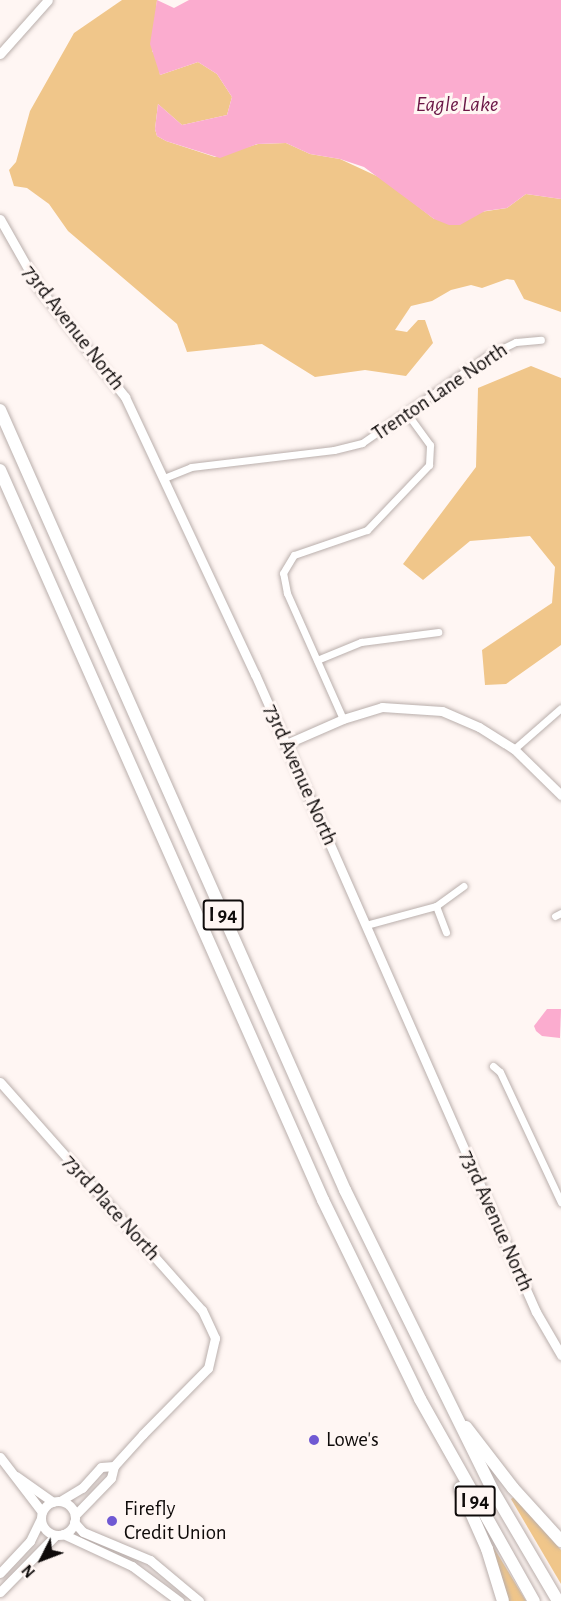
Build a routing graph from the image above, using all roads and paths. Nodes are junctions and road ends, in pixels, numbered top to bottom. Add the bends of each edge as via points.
1 (48, 0) edge
2 (0, 54) edge
3 (0, 219) edge
4 (541, 340) dead end
5 (0, 410) edge
6 (407, 413) junction
7 (0, 470) edge
8 (164, 478) junction
9 (438, 632) dead end
10 (317, 660) junction
11 (561, 708) edge
12 (343, 719) junction
13 (286, 744) junction
14 (514, 749) junction
15 (561, 795) edge
16 (465, 886) dead end
17 (436, 906) junction
18 (366, 925) junction
19 (446, 932) dead end
20 (493, 1066) dead end
21 (0, 1082) edge
22 (561, 1202) edge
23 (561, 1355) edge
24 (420, 1399) junction
25 (456, 1416) junction
26 (0, 1457) edge
27 (114, 1466) junction
28 (16, 1476) junction
29 (57, 1502) junction
30 (42, 1515) junction
31 (74, 1518) junction
32 (59, 1534) junction
33 (561, 1541) edge
34 (0, 1574) edge
35 (0, 1592) edge
36 (179, 1601) edge
37 (199, 1601) edge
38 (503, 1601) edge
39 (534, 1601) edge
40 (558, 1601) edge

1 - 2 street
3 - 8 street, 73rd Avenue North via 39,288 119,386
4 - 6 street, Trenton Lane North via 516,342 487,356
5 - 25 highway, I 94 via 345,1190
6 - 8 street, Trenton Lane North via 375,437 348,447 191,467
6 - 10 street via 430,445 429,465 367,530 294,555 284,568 287,593
7 - 24 highway, I 94 via 323,1200
8 - 13 street, 73rd Avenue North
9 - 10 street via 361,642
10 - 12 street
11 - 14 street
12 - 13 street
12 - 14 street via 382,707 422,708 461,718
13 - 18 street, 73rd Avenue North
14 - 15 street
16 - 17 street
17 - 18 street
17 - 19 street
18 - 23 street, 73rd Avenue North via 536,1312
20 - 22 street via 500,1072
21 - 27 street, 73rd Place North via 202,1310 214,1338 208,1368
24 - 38 highway via 484,1542
24 - 39 highway, I 94
25 - 33 highway
25 - 40 highway, I 94 via 492,1488
26 - 28 street
27 - 29 street via 101,1467 82,1488
27 - 31 street via 111,1478
28 - 29 street
28 - 30 street
29 - 30 street
29 - 31 street via 69,1506
30 - 32 street via 44,1527
30 - 34 street via 30,1541
31 - 32 street
31 - 37 street via 83,1532 150,1560
32 - 35 street
32 - 36 street via 132,1566

